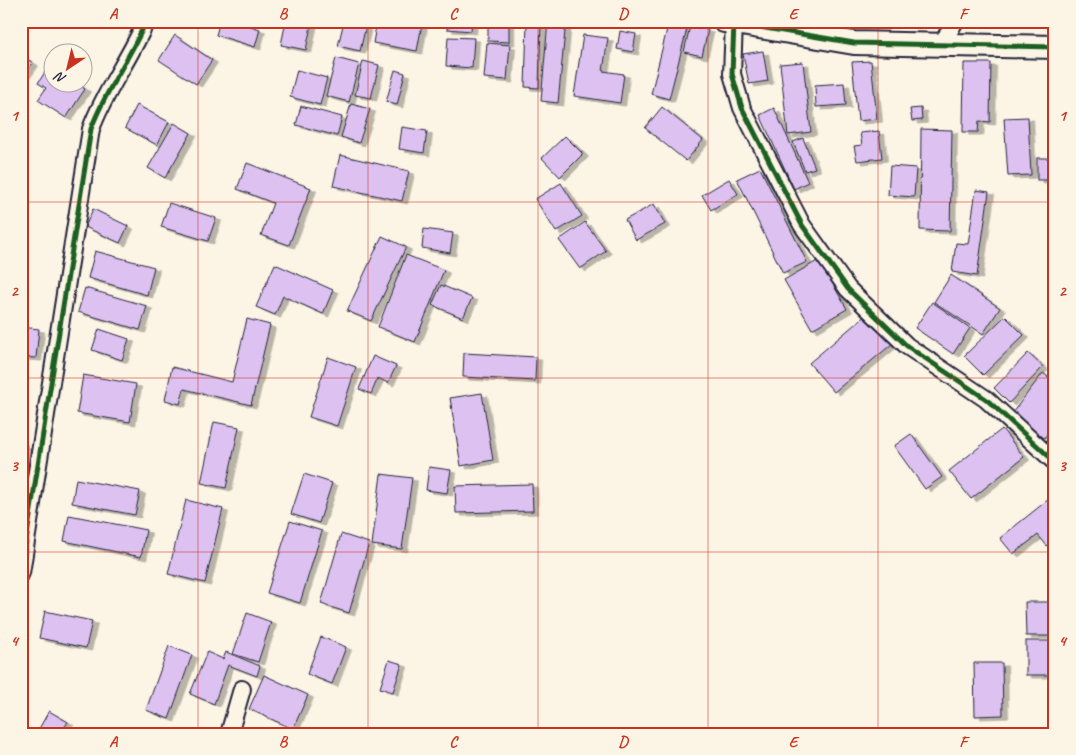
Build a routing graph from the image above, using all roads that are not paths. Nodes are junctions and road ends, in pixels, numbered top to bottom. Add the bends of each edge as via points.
1 (146, 21) edge
2 (955, 21) edge
3 (741, 23) edge
4 (942, 44) junction
5 (1055, 46) edge
6 (1055, 462) edge
7 (21, 573) edge
8 (242, 689) dead end
9 (229, 734) edge

1 - 7 street via 133,52 100,103 91,129
2 - 4 street
3 - 4 street via 854,43
3 - 6 street via 732,74 742,108 802,225 848,290 906,346 986,399
4 - 5 street
8 - 9 street

